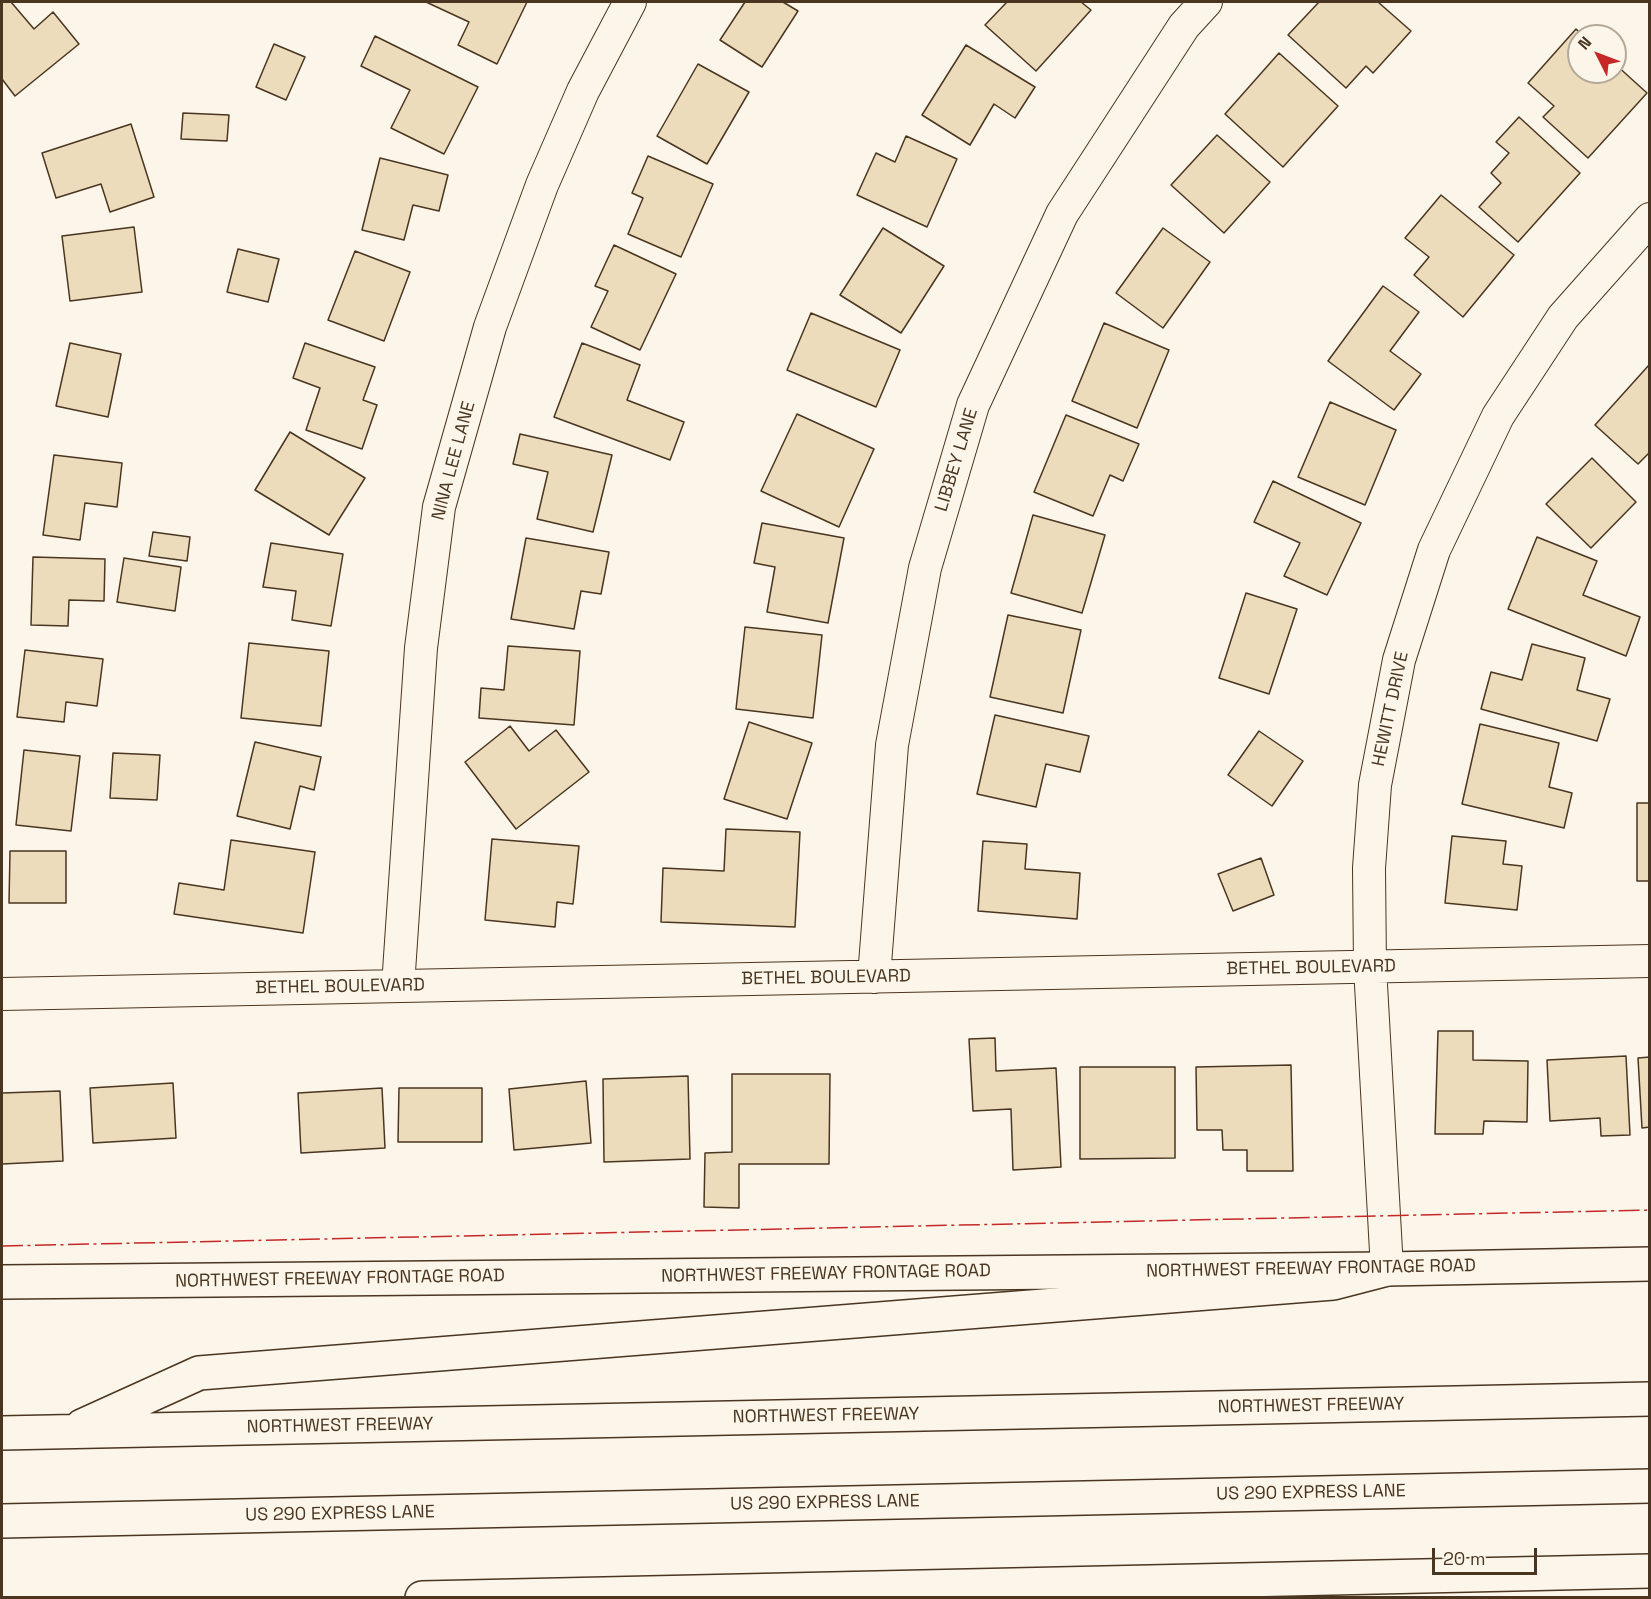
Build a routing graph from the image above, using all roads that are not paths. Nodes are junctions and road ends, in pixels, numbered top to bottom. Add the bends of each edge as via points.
1 (630, 2) edge
2 (1206, 2) edge
3 (1650, 219) edge
4 (1650, 961) edge
5 (1370, 966) junction
6 (874, 977) junction
7 (398, 986) junction
8 (2, 994) edge
9 (1650, 1264) edge
10 (1387, 1269) junction
11 (2, 1282) edge
12 (1650, 1399) edge
13 (69, 1431) junction
14 (2, 1433) edge
15 (1650, 1486) edge
16 (2, 1521) edge
17 (1650, 1571) edge
18 (422, 1598) edge

1 - 7 street, NINA LEE LANE via 583,91 542,185 490,327 439,507 421,648
2 - 6 street, LIBBEY LANE via 1184,26 1062,214 973,405 925,568 892,746
3 - 5 street, HEWITT DRIVE via 1563,317 1498,416 1434,550 1399,660 1375,785
4 - 5 street, BETHEL BOULEVARD
5 - 6 street, BETHEL BOULEVARD
5 - 10 street, HEWITT DRIVE
6 - 7 street, BETHEL BOULEVARD
7 - 8 street, BETHEL BOULEVARD
9 - 10 main road, NORTHWEST FREEWAY FRONTAGE ROAD
10 - 11 main road, NORTHWEST FREEWAY FRONTAGE ROAD
10 - 13 main road via 1333,1283 199,1373
12 - 13 main road, NORTHWEST FREEWAY
13 - 14 main road, NORTHWEST FREEWAY
15 - 16 main road, US 290 EXPRESS LANE
17 - 18 main road

